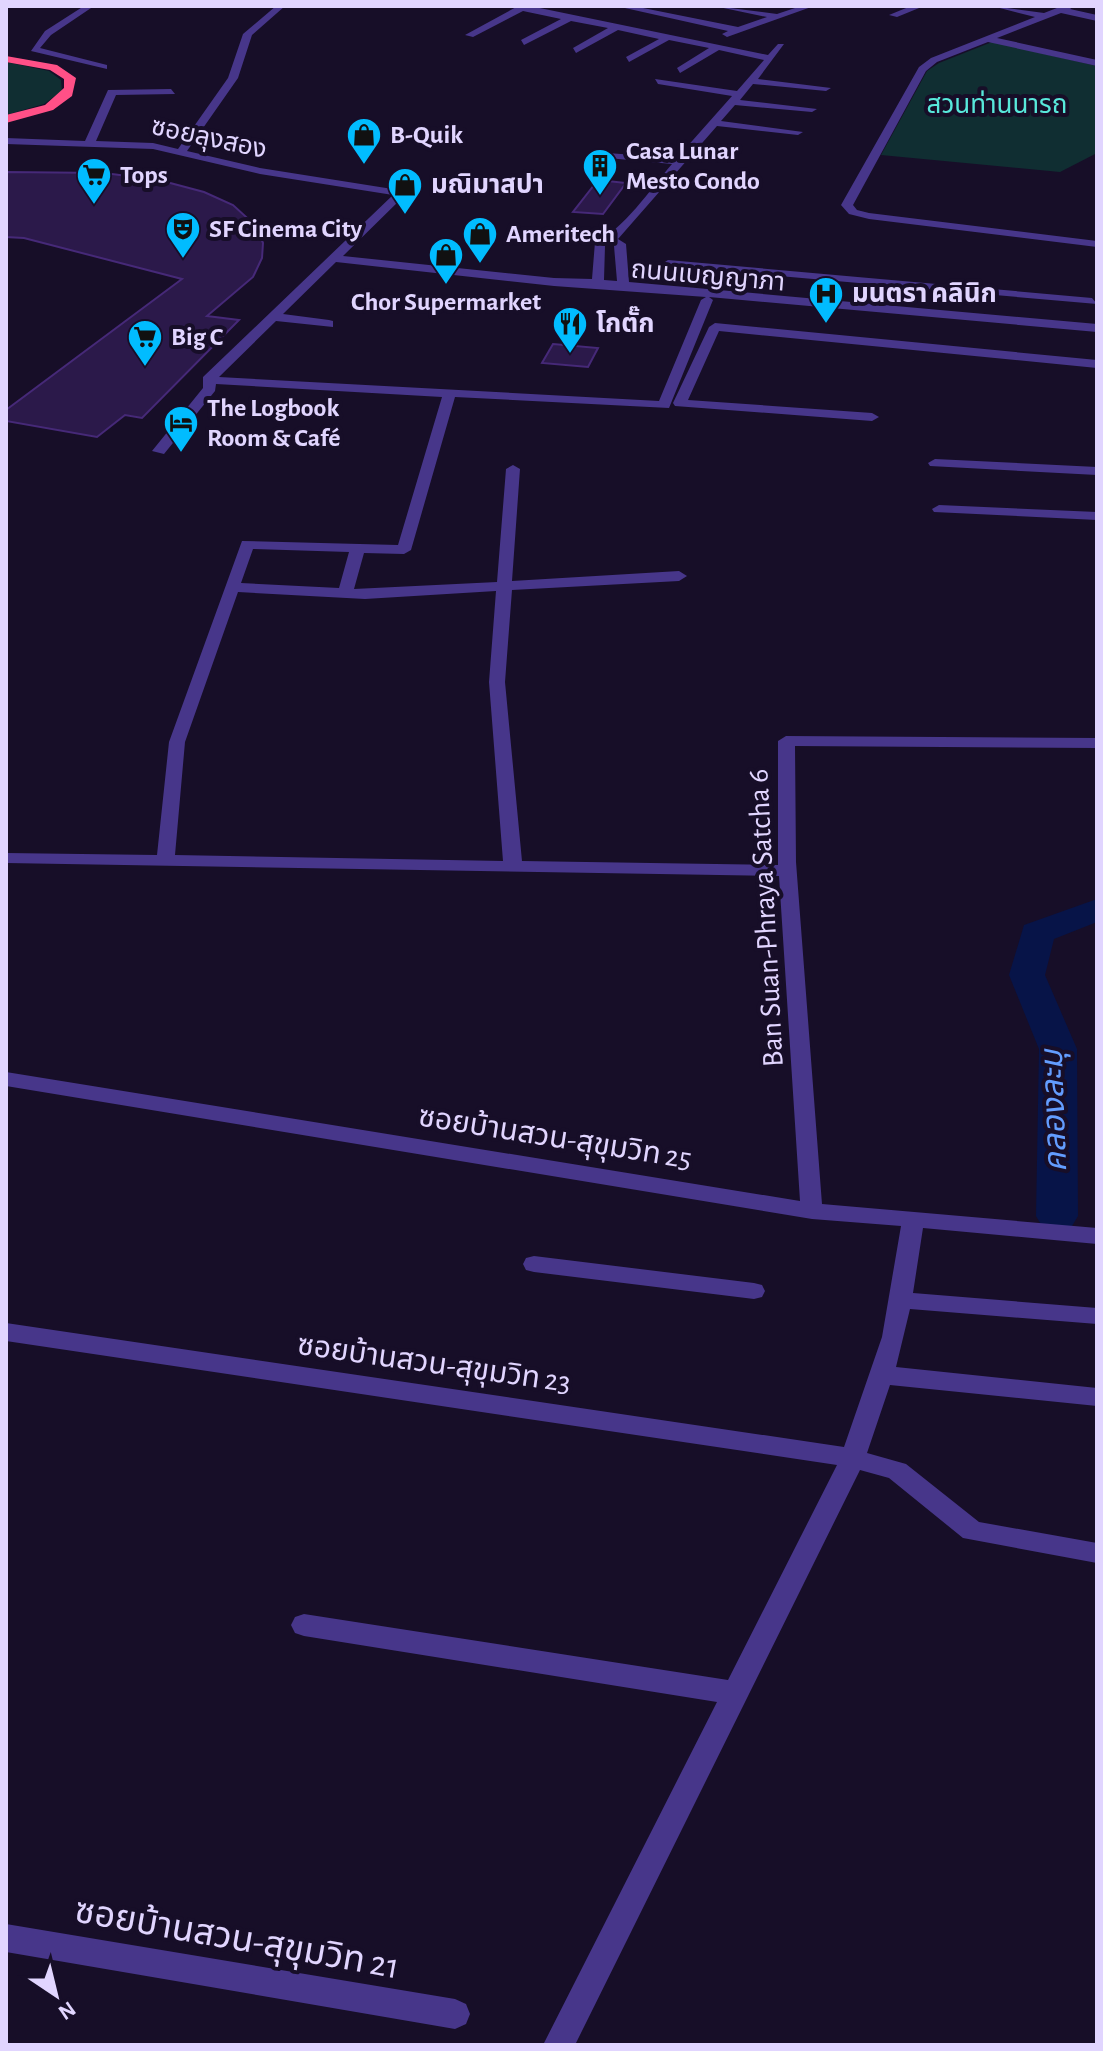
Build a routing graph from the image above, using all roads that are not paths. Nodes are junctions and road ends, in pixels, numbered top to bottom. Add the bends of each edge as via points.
1 (90, 6) edge
2 (266, 6) edge
3 (620, 6) edge
4 (718, 6) edge
5 (810, 6) edge
6 (920, 6) edge
7 (996, 6) edge
8 (280, 7) edge
9 (524, 7) edge
10 (1065, 8) edge
11 (894, 15) dead end
12 (1045, 16) junction
13 (778, 17) junction
14 (1097, 18) edge
15 (568, 19) junction
16 (614, 29) junction
17 (739, 30) junction
18 (470, 35) dead end
19 (665, 39) junction
20 (989, 39) junction
21 (524, 42) dead end
22 (697, 45) junction
23 (781, 46) dead end
24 (716, 48) junction
25 (576, 50) dead end
26 (770, 58) junction
27 (6, 59) edge
28 (629, 59) dead end
29 (1097, 63) edge
30 (104, 67) dead end
31 (680, 70) dead end
32 (658, 81) dead end
33 (751, 81) junction
34 (826, 88) dead end
35 (171, 92) dead end
36 (736, 98) junction
37 (812, 109) dead end
38 (6, 119) edge
39 (715, 123) junction
40 (798, 132) dead end
41 (130, 136) dead end
42 (91, 140) junction
43 (6, 141) edge
44 (182, 151) junction
45 (597, 154) dead end
46 (681, 162) junction
47 (610, 240) junction
48 (1097, 244) edge
49 (332, 258) junction
50 (668, 264) dead end
51 (716, 268) junction
52 (803, 276) junction
53 (554, 282) junction
54 (598, 283) junction
55 (903, 284) junction
56 (623, 285) junction
57 (994, 292) junction
58 (706, 296) junction
59 (1094, 297) edge
60 (736, 299) junction
61 (793, 301) junction
62 (894, 310) junction
63 (861, 314) junction
64 (276, 317) junction
65 (930, 317) junction
66 (988, 318) junction
67 (957, 323) junction
68 (329, 324) dead end
69 (1079, 326) junction
70 (1097, 328) edge
71 (1059, 332) junction
72 (1097, 335) edge
73 (851, 340) junction
74 (952, 349) junction
75 (1052, 360) junction
76 (1097, 364) edge
77 (208, 380) junction
78 (450, 391) junction
79 (872, 417) dead end
80 (159, 451) dead end
81 (935, 463) dead end
82 (513, 469) dead end
83 (1097, 471) edge
84 (939, 509) dead end
85 (1097, 516) edge
86 (358, 548) junction
87 (679, 576) dead end
88 (505, 586) junction
89 (232, 587) junction
90 (345, 593) junction
91 (1097, 743) edge
92 (6, 858) edge
93 (165, 861) junction
94 (513, 866) junction
95 (787, 871) junction
96 (6, 1079) edge
97 (812, 1211) junction
98 (913, 1220) junction
99 (1097, 1236) edge
100 (534, 1264) dead end
101 (754, 1291) dead end
102 (900, 1300) junction
103 (1097, 1316) edge
104 (6, 1332) edge
105 (882, 1375) junction
106 (1097, 1397) edge
107 (853, 1458) junction
108 (1097, 1553) edge
109 (304, 1625) dead end
110 (735, 1693) junction
111 (6, 1938) edge
112 (455, 2014) dead end
113 (559, 2045) edge

1 - 30 street via 48,33 34,49
2 - 8 street
3 - 17 street
4 - 13 street
5 - 13 street
6 - 11 street
7 - 12 street
8 - 44 street via 248,34 233,78
9 - 15 street
9 - 18 street
10 - 12 street
10 - 14 street
12 - 20 street
13 - 17 street
15 - 16 street
15 - 21 street
16 - 19 street
16 - 25 street
17 - 22 street
19 - 22 street
19 - 28 street
20 - 29 street
20 - 48 street via 922,69 847,205 869,216
22 - 24 street
23 - 26 street
24 - 26 street
24 - 31 street
26 - 33 street
27 - 38 highway via 59,69 72,87 53,105
32 - 36 street
33 - 34 street
33 - 36 street
35 - 42 street via 112,92
36 - 37 street
36 - 39 street
39 - 40 street
39 - 46 street
41 - 42 street
42 - 43 street, ซอยลุงสอง
42 - 44 street, ซอยลุงสอง
44 - 49 street, ซอยลุงสอง via 260,171 401,193
45 - 46 street
46 - 47 street
47 - 54 street via 599,244
47 - 56 street via 620,244
49 - 53 street, ถนนเบญญาภา
49 - 64 street
50 - 51 street
51 - 52 street
51 - 58 street
52 - 55 street
52 - 61 street
53 - 54 street, ถนนเบญญาภา
53 - 58 street, ถนนเบญญาภา
54 - 56 street, ถนนเบญญาภา
55 - 57 street
55 - 62 street
56 - 58 street, ถนนเบญญาภา
57 - 59 street
57 - 66 street
58 - 60 street, ถนนเบญญาภา
58 - 78 street via 664,405
59 - 69 street
60 - 61 street, ถนนเบญญาภา
60 - 63 street, ถนนเบญญาภา
61 - 62 street, ถนนเบญญาภา
62 - 65 street, ถนนเบญญาภา
63 - 65 street, ถนนเบญญาภา
63 - 73 street
64 - 68 street
64 - 77 street
65 - 66 street, ถนนเบญญาภา
65 - 67 street, ถนนเบญญาภา
66 - 69 street, ถนนเบญญาภา
67 - 71 street, ถนนเบญญาภา
67 - 74 street
69 - 70 street, ถนนเบญญาภา
71 - 72 street, ถนนเบญญาภา
71 - 75 street
73 - 74 street
73 - 79 street via 715,327 680,403
74 - 75 street
75 - 76 street
77 - 78 street
77 - 80 street via 210,388
78 - 86 street via 404,550
81 - 83 street
82 - 88 street
84 - 85 street
86 - 89 street via 247,544
86 - 90 street
87 - 88 street
88 - 90 street
88 - 94 street via 497,682
89 - 90 street
89 - 93 street via 177,742
91 - 95 street, Ban Suan-Phraya Satcha 6 via 786,741
92 - 93 street
93 - 94 street
94 - 95 street
95 - 97 street, Ban Suan-Phraya Satcha 6
96 - 97 street, ซอยบ้านสวน-สุขุมวิท 25
97 - 98 street, ซอยบ้านสวน-สุขุมวิท 25
98 - 99 street, ซอยบ้านสวน-สุขุมวิท 25
98 - 102 street
100 - 101 street
102 - 103 street
102 - 105 street
104 - 107 street, ซอยบ้านสวน-สุขุมวิท 23
105 - 106 street
105 - 107 street
107 - 108 street, ซอยบ้านสวน-สุขุมวิท 23 via 897,1471 972,1531
107 - 110 street
109 - 110 street
110 - 113 street
111 - 112 street, ซอยบ้านสวน-สุขุมวิท 21

